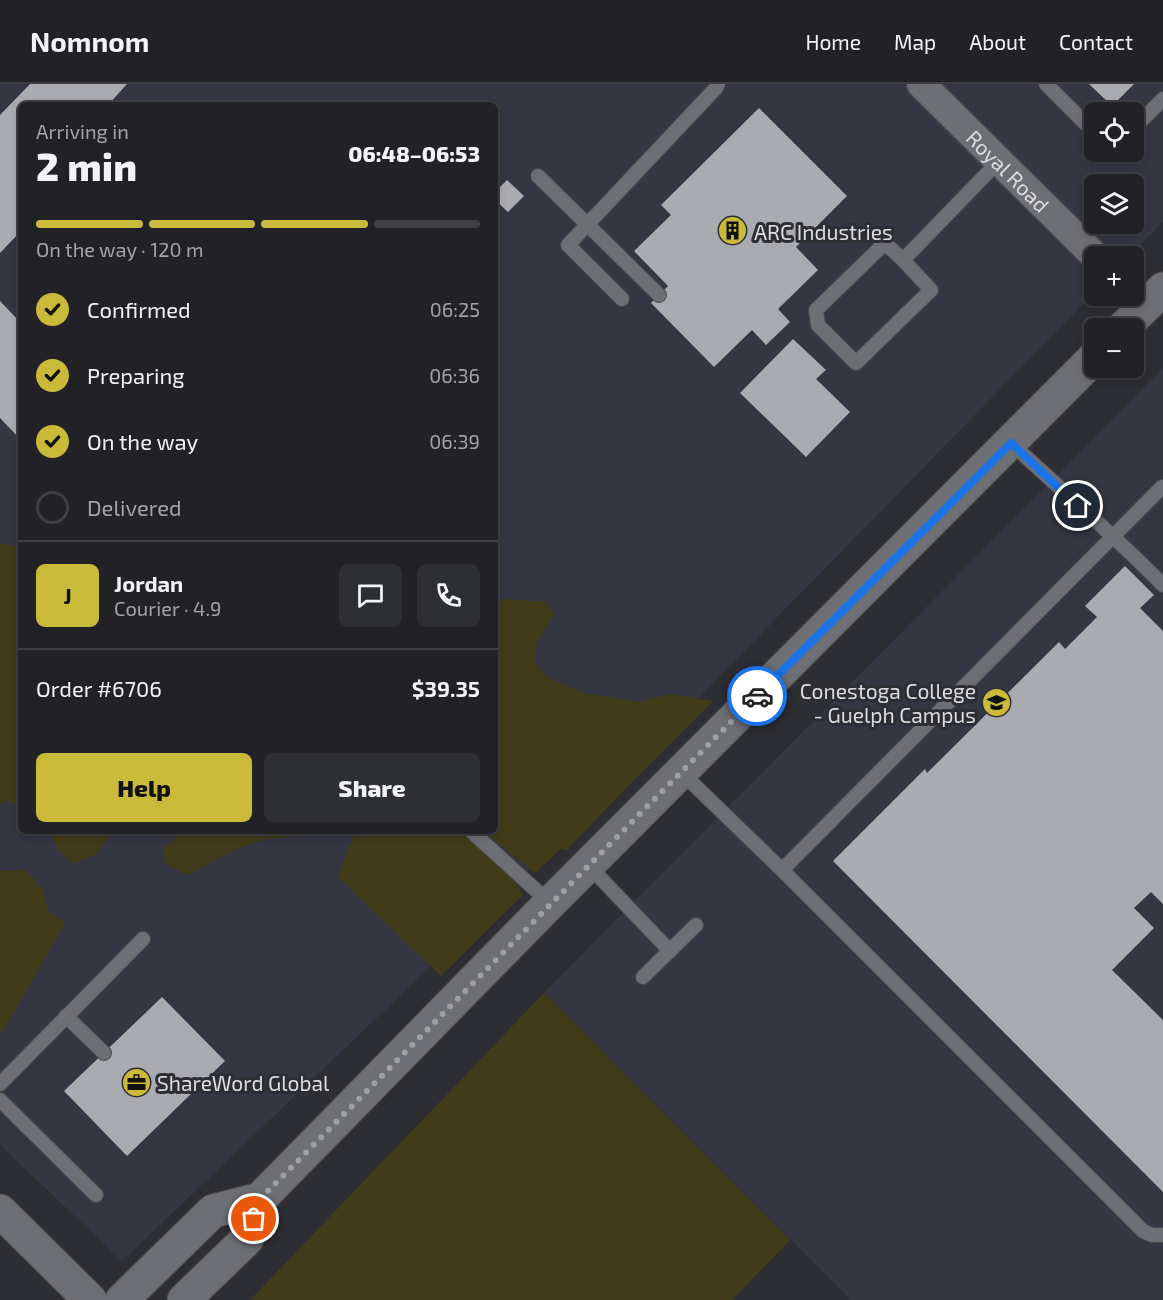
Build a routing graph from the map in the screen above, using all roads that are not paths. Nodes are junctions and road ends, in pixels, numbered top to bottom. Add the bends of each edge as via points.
1 (718, 84) edge
2 (1046, 84) edge
3 (927, 86) edge
4 (1163, 99) edge
5 (1144, 118) edge
6 (1084, 122) edge
7 (999, 162) junction
8 (538, 176) dead end
9 (587, 224) junction
10 (1085, 246) edge
11 (903, 260) junction
12 (658, 295) dead end
13 (622, 299) dead end
14 (1084, 368) edge
15 (1011, 443) junction
16 (1162, 487) edge
17 (1112, 536) junction
18 (1163, 585) edge
19 (681, 772) junction
20 (474, 834) edge
21 (588, 865) junction
22 (782, 870) junction
23 (550, 903) junction
24 (696, 925) dead end
25 (143, 939) dead end
26 (670, 951) junction
27 (643, 977) dead end
28 (66, 1016) junction
29 (104, 1053) dead end
30 (0, 1084) edge
31 (0, 1100) edge
32 (96, 1195) dead end
33 (260, 1199) junction
34 (0, 1211) edge
35 (1163, 1235) edge
36 (90, 1300) edge
37 (122, 1300) edge
38 (184, 1300) edge

1 - 9 lane
2 - 6 lane
3 - 7 street, Royal Road
4 - 5 lane
7 - 10 street, Royal Road
7 - 11 lane
8 - 9 lane
9 - 12 lane
9 - 13 lane via 568,245
11 - 11 lane via 885,243 816,310 818,325 855,363 931,290
14 - 15 main road
15 - 17 lane
15 - 19 main road
16 - 17 lane
17 - 18 lane
17 - 22 lane
19 - 21 main road
19 - 22 lane
20 - 23 lane
21 - 23 main road
21 - 26 lane
22 - 35 lane via 1143,1231
23 - 33 main road
24 - 26 lane
25 - 28 lane
26 - 27 lane
28 - 29 lane
28 - 30 lane
31 - 32 lane
33 - 37 main road via 213,1211
33 - 38 main road via 247,1239
34 - 36 main road

